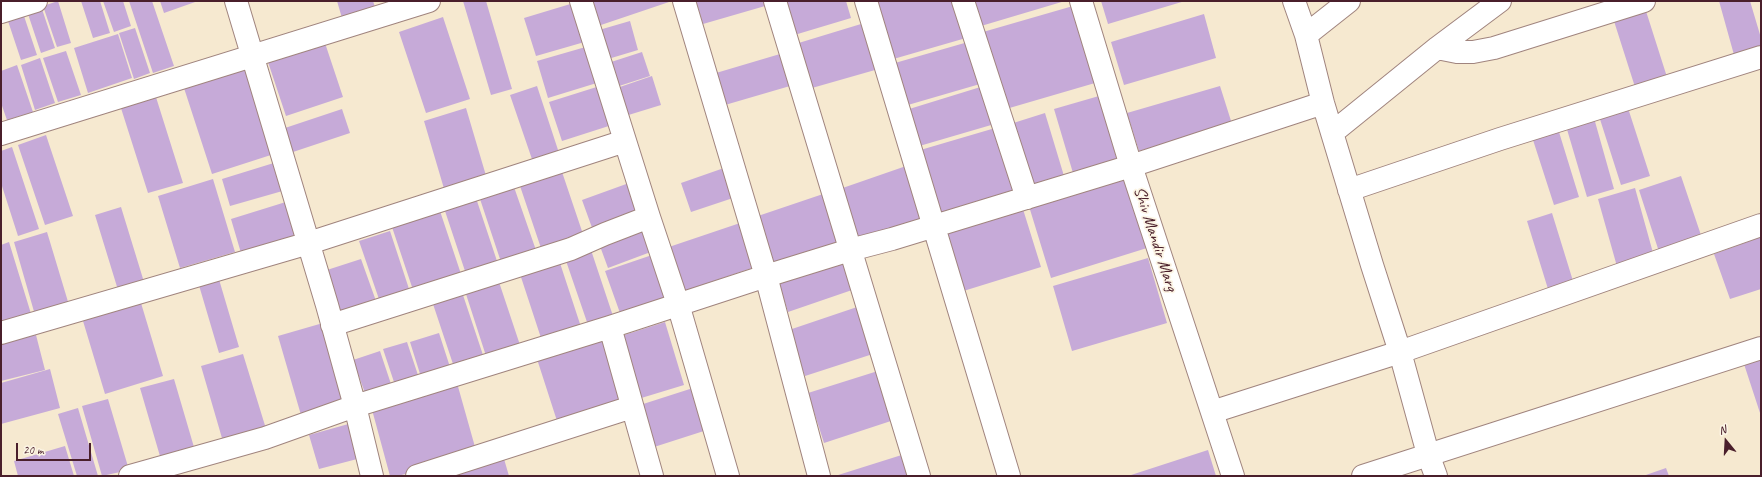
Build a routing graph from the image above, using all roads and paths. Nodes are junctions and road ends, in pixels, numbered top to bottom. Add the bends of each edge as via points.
1 (36, 1) edge
2 (236, 1) edge
3 (429, 1) edge
4 (581, 1) edge
5 (684, 1) edge
6 (775, 1) edge
7 (866, 1) edge
8 (963, 1) edge
9 (1082, 1) edge
10 (1294, 1) edge
11 (1349, 1) edge
12 (1500, 1) edge
13 (1644, 1) edge
14 (1, 12) edge
15 (1306, 35) junction
16 (1437, 48) junction
17 (252, 55) junction
18 (1761, 57) edge
19 (1323, 103) junction
20 (1332, 133) junction
21 (1, 134) edge
22 (625, 141) junction
23 (1131, 166) junction
24 (1349, 190) junction
25 (1027, 198) junction
26 (649, 218) junction
27 (1761, 225) edge
28 (934, 227) junction
29 (308, 243) junction
30 (850, 250) junction
31 (766, 276) junction
32 (678, 304) junction
33 (332, 325) junction
34 (610, 327) junction
35 (1, 333) edge
36 (1761, 348) edge
37 (1400, 352) junction
38 (355, 406) junction
39 (632, 407) junction
40 (1212, 412) junction
41 (1428, 454) junction
42 (130, 476) edge
43 (372, 476) edge
44 (416, 476) edge
45 (652, 476) edge
46 (728, 476) edge
47 (819, 476) edge
48 (919, 476) edge
49 (1009, 476) edge
50 (1233, 476) edge
51 (1363, 476) edge
52 (1436, 476) edge

1 - 14 street
2 - 17 street
3 - 17 street
4 - 22 street
5 - 31 street
6 - 30 street
7 - 28 street
8 - 25 street
9 - 23 street, Shiv Mandir Marg
10 - 15 street
11 - 15 street
12 - 16 street
13 - 16 street via 1494,48 1457,52
15 - 19 street
16 - 20 street
17 - 21 street
17 - 29 street
18 - 24 street via 1500,138
19 - 20 street
19 - 23 street
20 - 24 street
22 - 26 street
22 - 29 street
23 - 25 street
23 - 40 street, Shiv Mandir Marg
24 - 37 street
25 - 28 street
26 - 32 street
26 - 33 street via 571,249
27 - 37 street
28 - 30 street
28 - 49 street
29 - 33 street
29 - 35 street
30 - 31 street
30 - 48 street
31 - 32 street
31 - 47 street
32 - 34 street
32 - 46 street
33 - 38 street
34 - 38 street
34 - 39 street
36 - 41 street
37 - 40 street
37 - 41 street
38 - 42 street via 265,438
38 - 43 street
39 - 44 street
39 - 45 street
40 - 50 street, Shiv Mandir Marg
41 - 51 street
41 - 52 street

